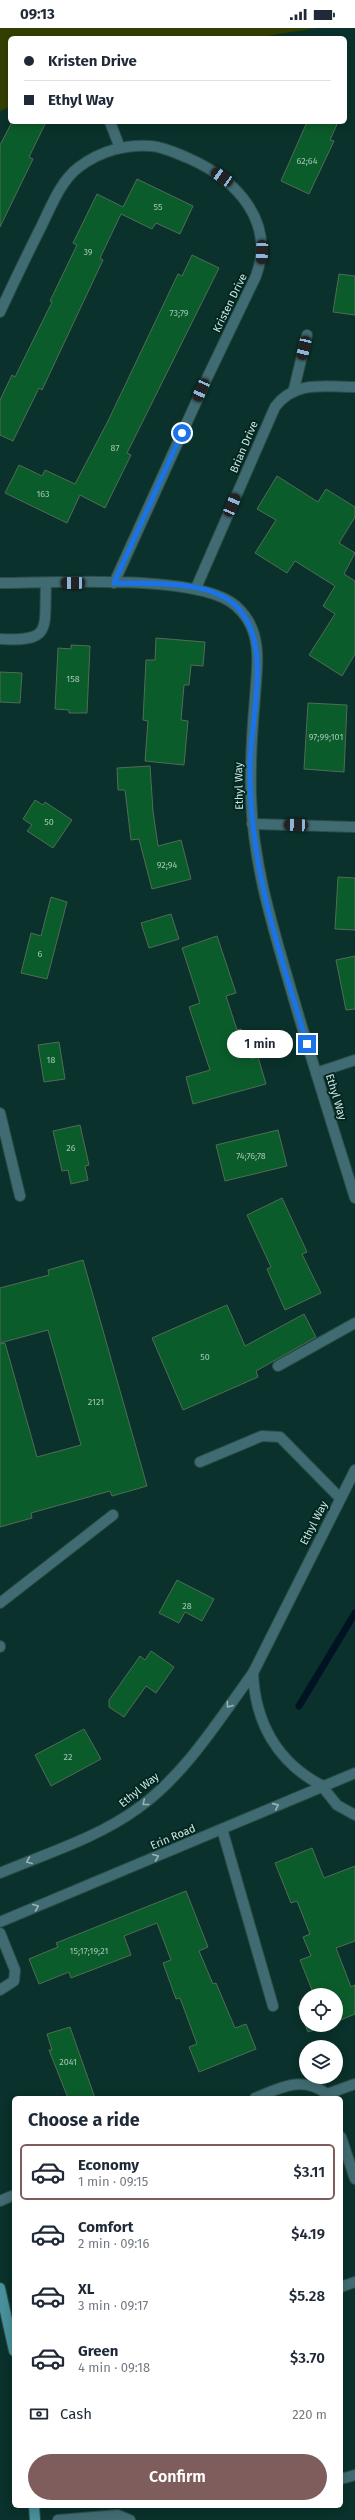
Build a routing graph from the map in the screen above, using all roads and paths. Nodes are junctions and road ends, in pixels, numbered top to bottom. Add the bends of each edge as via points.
1 (111, 124) edge
2 (120, 148) junction
3 (0, 312) edge
4 (307, 334) dead end
5 (355, 387) edge
6 (294, 389) junction
7 (46, 583) junction
8 (114, 583) junction
9 (0, 584) edge
10 (196, 588) junction
11 (0, 639) edge
12 (252, 824) junction
13 (355, 827) edge
14 (355, 1060) edge
15 (316, 1073) junction
16 (0, 1116) edge
17 (20, 1196) dead end
18 (355, 1198) edge
19 (355, 1323) edge
20 (278, 1366) dead end
21 (200, 1462) dead end
22 (355, 1470) edge
23 (340, 1498) junction
24 (113, 1515) dead end
25 (0, 1603) edge
26 (252, 1673) junction
27 (355, 1772) edge
28 (321, 1785) junction
29 (355, 1815) edge
30 (222, 1829) junction
31 (0, 1873) edge
32 (0, 1922) edge
33 (0, 1933) edge
34 (0, 1990) edge
35 (273, 2006) dead end
36 (355, 2084) edge
37 (259, 2096) edge
38 (327, 2096) edge
39 (343, 2143) edge
40 (355, 2179) edge
41 (12, 2196) edge
42 (0, 2201) edge
43 (355, 2282) edge
44 (343, 2285) edge
45 (0, 2288) edge
46 (12, 2341) edge
47 (355, 2475) edge
48 (343, 2478) edge
49 (34, 2508) edge
50 (35, 2520) edge
51 (58, 2520) edge
52 (130, 2520) edge

1 - 2 street
2 - 3 street, Kristen Drive via 92,158 68,176
2 - 8 street, Kristen Drive via 152,146 166,149 207,166 222,177 240,195 257,225 262,244 262,261
4 - 6 street
5 - 6 street
6 - 10 street, Brian Drive via 283,396 275,408
7 - 8 street, Ethyl Way
7 - 9 street, Ethyl Way
7 - 11 street via 44,623 38,635 26,640
8 - 10 street, Ethyl Way
10 - 12 street, Ethyl Way via 230,600 244,615 254,633 257,666 250,766
12 - 13 street
12 - 15 street, Ethyl Way via 265,901
14 - 15 street
15 - 18 street, Ethyl Way
16 - 17 street
19 - 20 street
21 - 23 street via 262,1436 280,1437
22 - 23 street, Ethyl Way
23 - 26 street, Ethyl Way
24 - 25 street
26 - 28 street via 255,1698 268,1735 287,1761 309,1779
26 -> 31 street, Ethyl Way via 197,1750 160,1791 137,1810 111,1826
27 - 28 street, Erin Road
28 - 29 street via 337,1805
30 -> 28 street, Erin Road
32 -> 30 street, Erin Road
30 - 35 street
33 - 34 street via 15,1970 14,1981
36 - 38 street
37 - 38 street via 302,2083 316,2086
39 - 40 street
41 - 42 street
43 - 44 street
45 - 46 main road
47 - 48 street
49 - 50 main road
51 - 52 street via 118,2515

